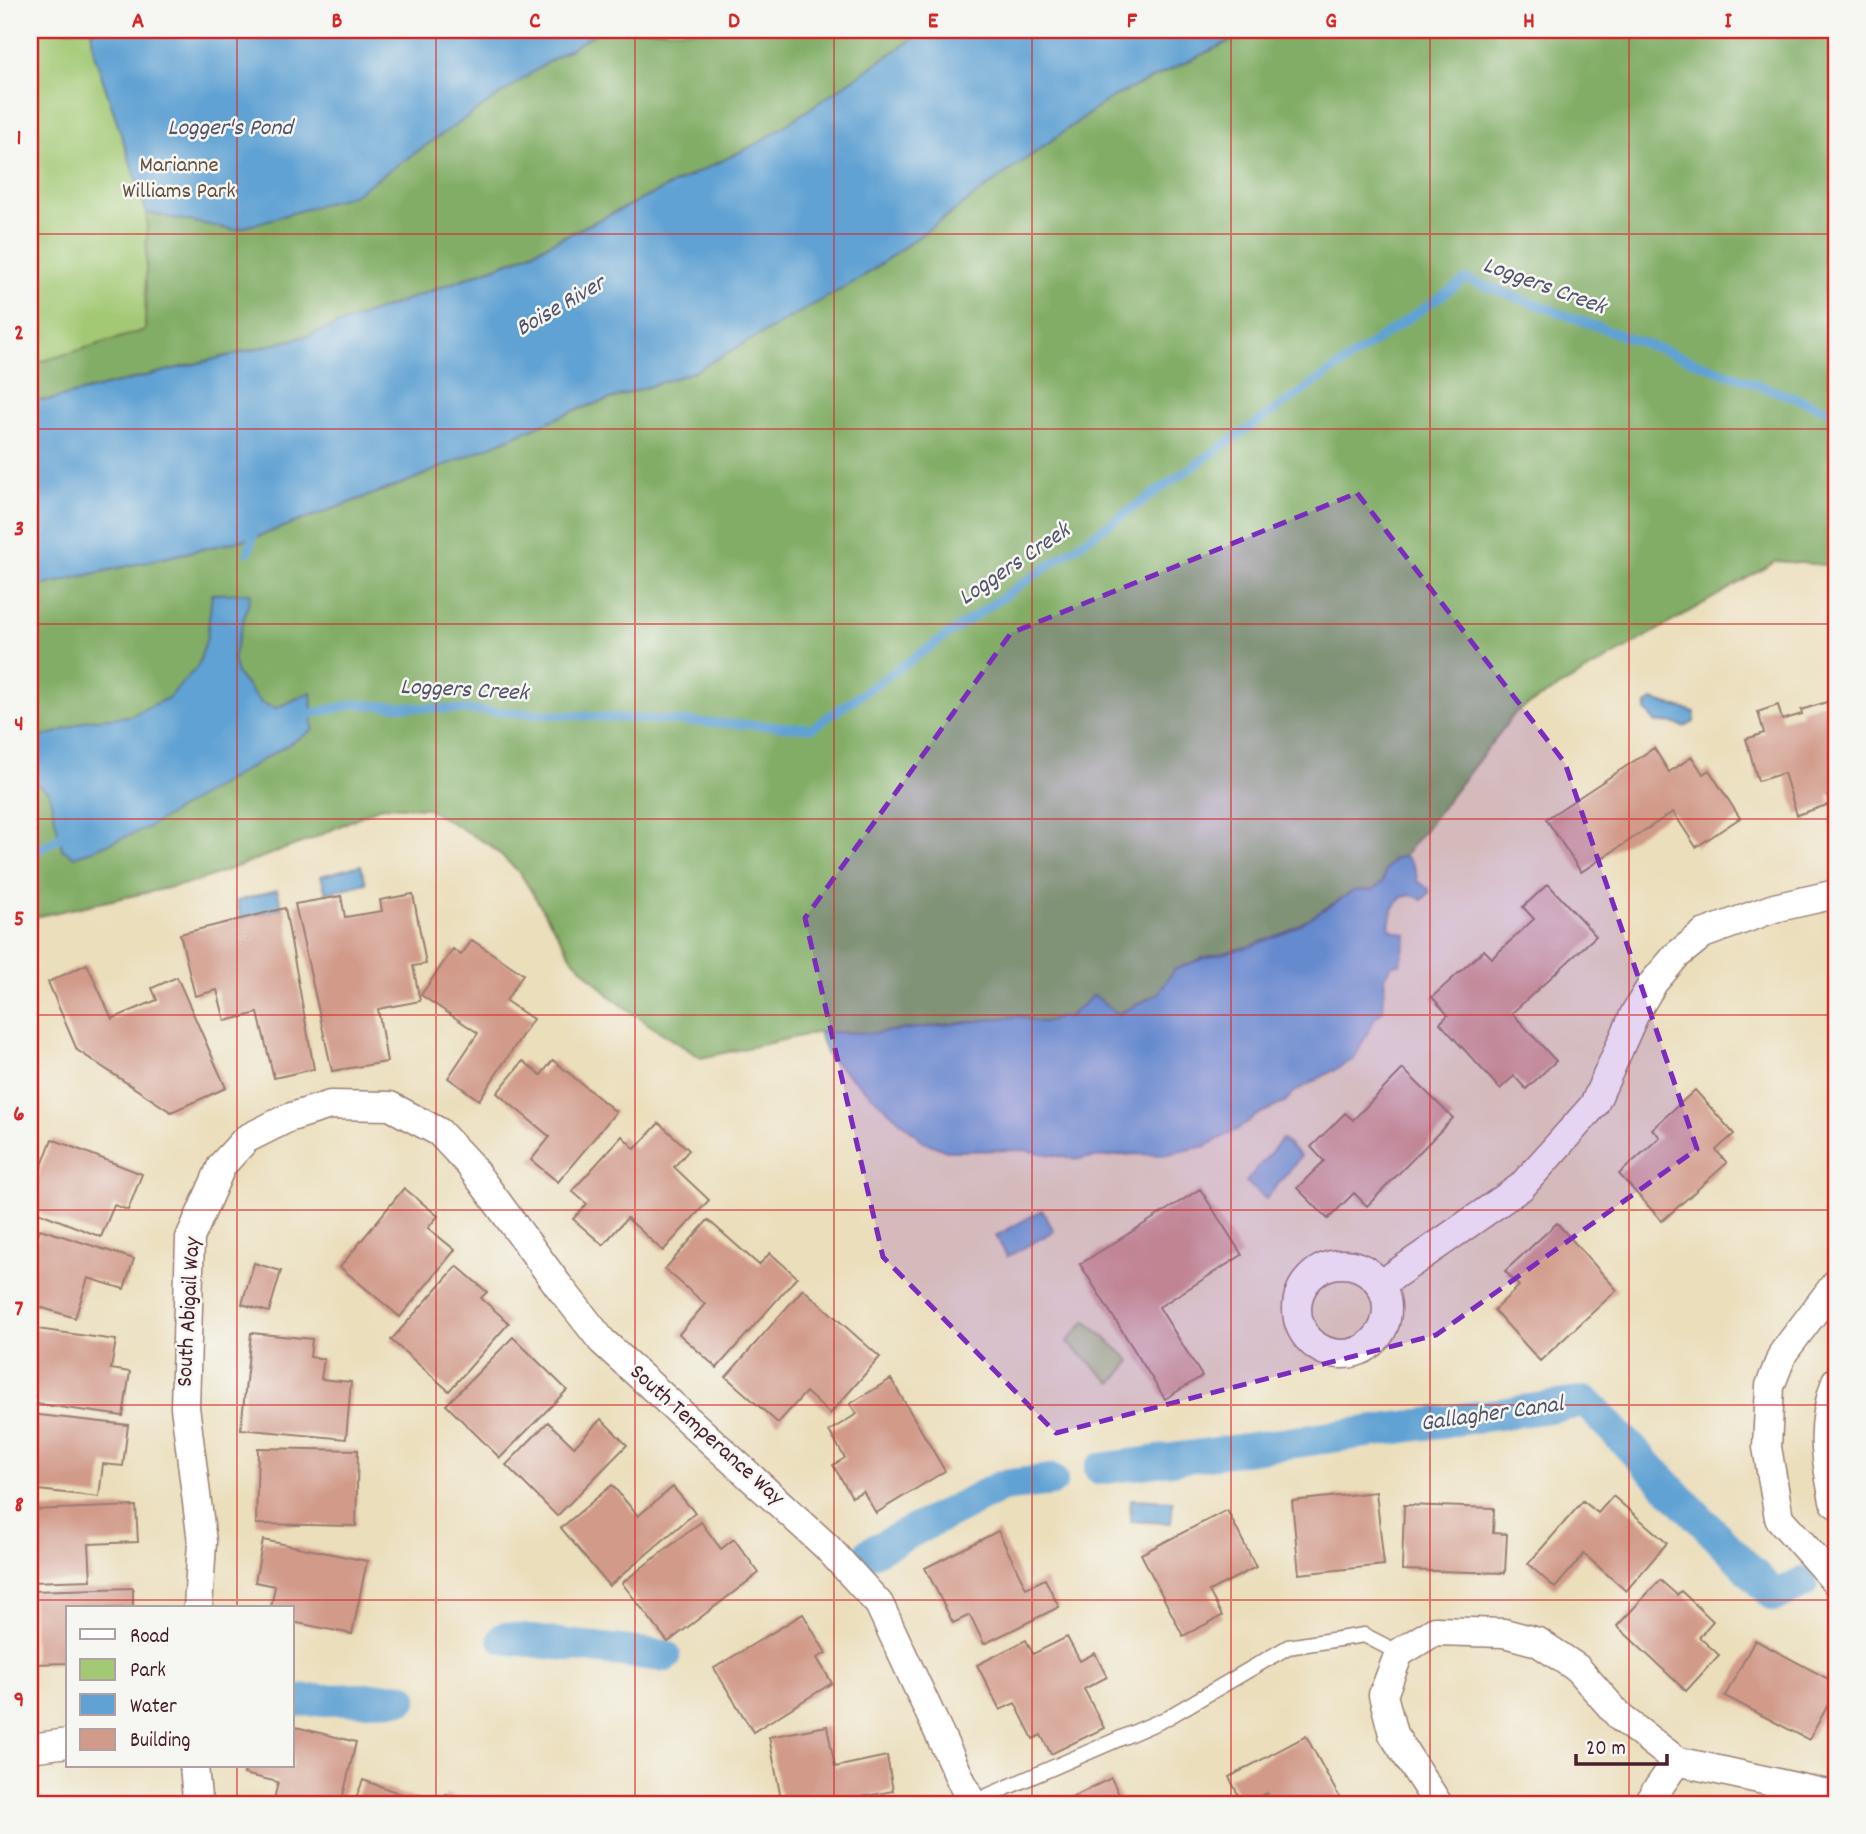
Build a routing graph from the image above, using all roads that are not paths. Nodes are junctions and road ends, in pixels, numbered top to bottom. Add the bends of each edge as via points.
1 (1836, 894) edge
2 (390, 1106) joint
3 (1836, 1283) edge
4 (1380, 1285) dead end
5 (1836, 1381) edge
6 (1836, 1504) edge
7 (1836, 1581) edge
8 (198, 1606) edge
9 (1399, 1653) junction
10 (66, 1743) edge
11 (30, 1748) edge
12 (1677, 1761) junction
13 (194, 1768) edge
14 (1836, 1796) edge
15 (200, 1804) edge
16 (972, 1804) edge
17 (1438, 1804) edge
18 (1647, 1804) edge

1 - 4 street via 1774,908 1703,934 1676,956 1635,1013 1594,1105 1521,1188
2 - 8 street, South Abigail Way via 330,1105 288,1118 246,1139 222,1164 190,1238 185,1407 202,1542
2 - 16 street, South Temperance Way via 439,1132 470,1164 602,1341 826,1546 879,1604
3 - 7 street via 1783,1353 1770,1387 1766,1447 1779,1518
5 - 6 street via 1828,1404 1825,1453
9 - 12 street via 1435,1631 1504,1633 1538,1642 1577,1668 1621,1718
9 - 16 lane via 1364,1634 1288,1647 1165,1719
9 - 17 street via 1383,1695 1393,1734
10 - 11 street
12 - 14 street
12 - 18 street
13 - 15 street

